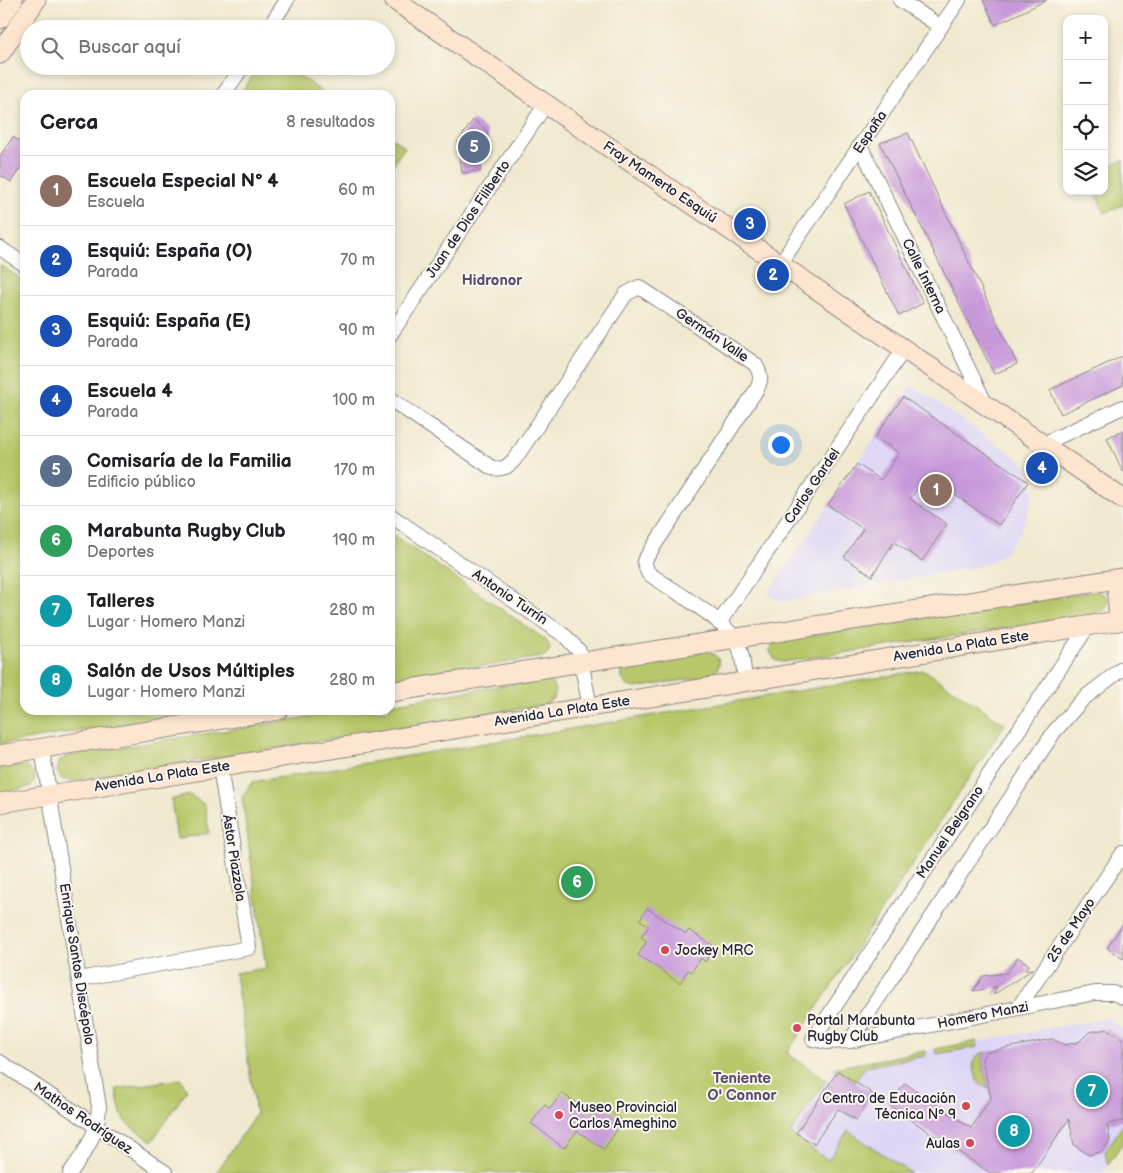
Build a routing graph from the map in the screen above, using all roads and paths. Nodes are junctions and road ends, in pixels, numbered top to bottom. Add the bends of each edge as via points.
1 (12, 0) edge
2 (36, 0) edge
3 (287, 0) edge
4 (394, 0) edge
5 (900, 0) edge
6 (959, 0) edge
7 (0, 19) edge
8 (23, 20) edge
9 (274, 20) edge
10 (20, 24) edge
11 (941, 27) junction
12 (0, 54) edge
13 (236, 75) edge
14 (226, 90) edge
15 (546, 104) junction
16 (860, 146) junction
17 (0, 248) edge
18 (20, 262) edge
19 (780, 264) junction
20 (395, 328) edge
21 (904, 349) junction
22 (395, 402) edge
23 (987, 406) junction
24 (1123, 407) edge
25 (1043, 444) junction
26 (1123, 499) edge
27 (395, 518) edge
28 (1123, 578) edge
29 (1123, 582) edge
30 (1121, 620) edge
31 (719, 623) junction
32 (1088, 626) junction
33 (735, 637) junction
34 (582, 661) junction
35 (1123, 668) edge
36 (745, 682) junction
37 (395, 691) edge
38 (590, 707) junction
39 (247, 715) edge
40 (42, 748) junction
41 (0, 755) edge
42 (220, 767) junction
43 (50, 794) junction
44 (0, 802) edge
45 (1123, 852) edge
46 (79, 979) junction
47 (1123, 997) edge
48 (1018, 1008) junction
49 (812, 1039) joint
50 (850, 1041) junction
51 (0, 1062) edge
52 (97, 1127) junction
53 (70, 1173) edge
54 (166, 1173) edge

1 - 7 main road
2 - 8 main road
3 - 9 street
4 - 15 main road, Fray Mamerto Esquiú
5 - 11 street
6 - 11 street, España
10 - 12 main road
11 - 16 street, España
13 - 14 street
15 - 19 main road, Fray Mamerto Esquiú
15 - 20 street, Juan de Dios Filiberto
16 - 19 street, España
16 - 23 street, Calle Interna
17 - 18 street
19 - 21 main road, Fray Mamerto Esquiú
21 - 23 main road, Fray Mamerto Esquiú
21 - 31 street, Carlos Gardel
22 - 31 street, Germán Valle via 492,468 500,470 507,467 626,294 639,287 755,364 761,381 757,389 644,561 648,573
23 - 25 main road, Fray Mamerto Esquiú
24 - 25 street
25 - 26 main road, Fray Mamerto Esquiú
27 - 34 street, Antonio Turrín via 565,636
28 - 33 main road
29 - 30 main road via 1117,594
30 - 32 main road, Avenida La Plata Este
31 - 33 street, Germán Valle
32 - 36 main road, Avenida La Plata Este
32 - 49 street, Manuel Belgrano
33 - 34 main road
33 - 36 street
34 - 37 main road
34 - 38 street, Antonio Turrín
35 - 50 street via 1084,699 1054,732
36 - 38 main road, Avenida La Plata Este
38 - 42 main road, Avenida La Plata Este
39 - 40 main road
40 - 41 main road
40 - 43 street, Enrique Santos Discépolo
42 - 43 main road, Avenida La Plata Este
42 - 46 street, Ástor Piazzola via 249,948
43 - 44 main road, Avenida La Plata Este
43 - 46 street, Enrique Santos Discépolo
45 - 48 street, 25 de Mayo
46 - 52 street, Enrique Santos Discépolo via 98,1095
47 - 48 street, Homero Manzi via 1104,992
48 - 50 street, Homero Manzi
49 - 50 street, Homero Manzi
51 - 52 street, Mathos Rodríguez
52 - 53 street, Enrique Santos Discépolo
52 - 54 street, Mathos Rodríguez

